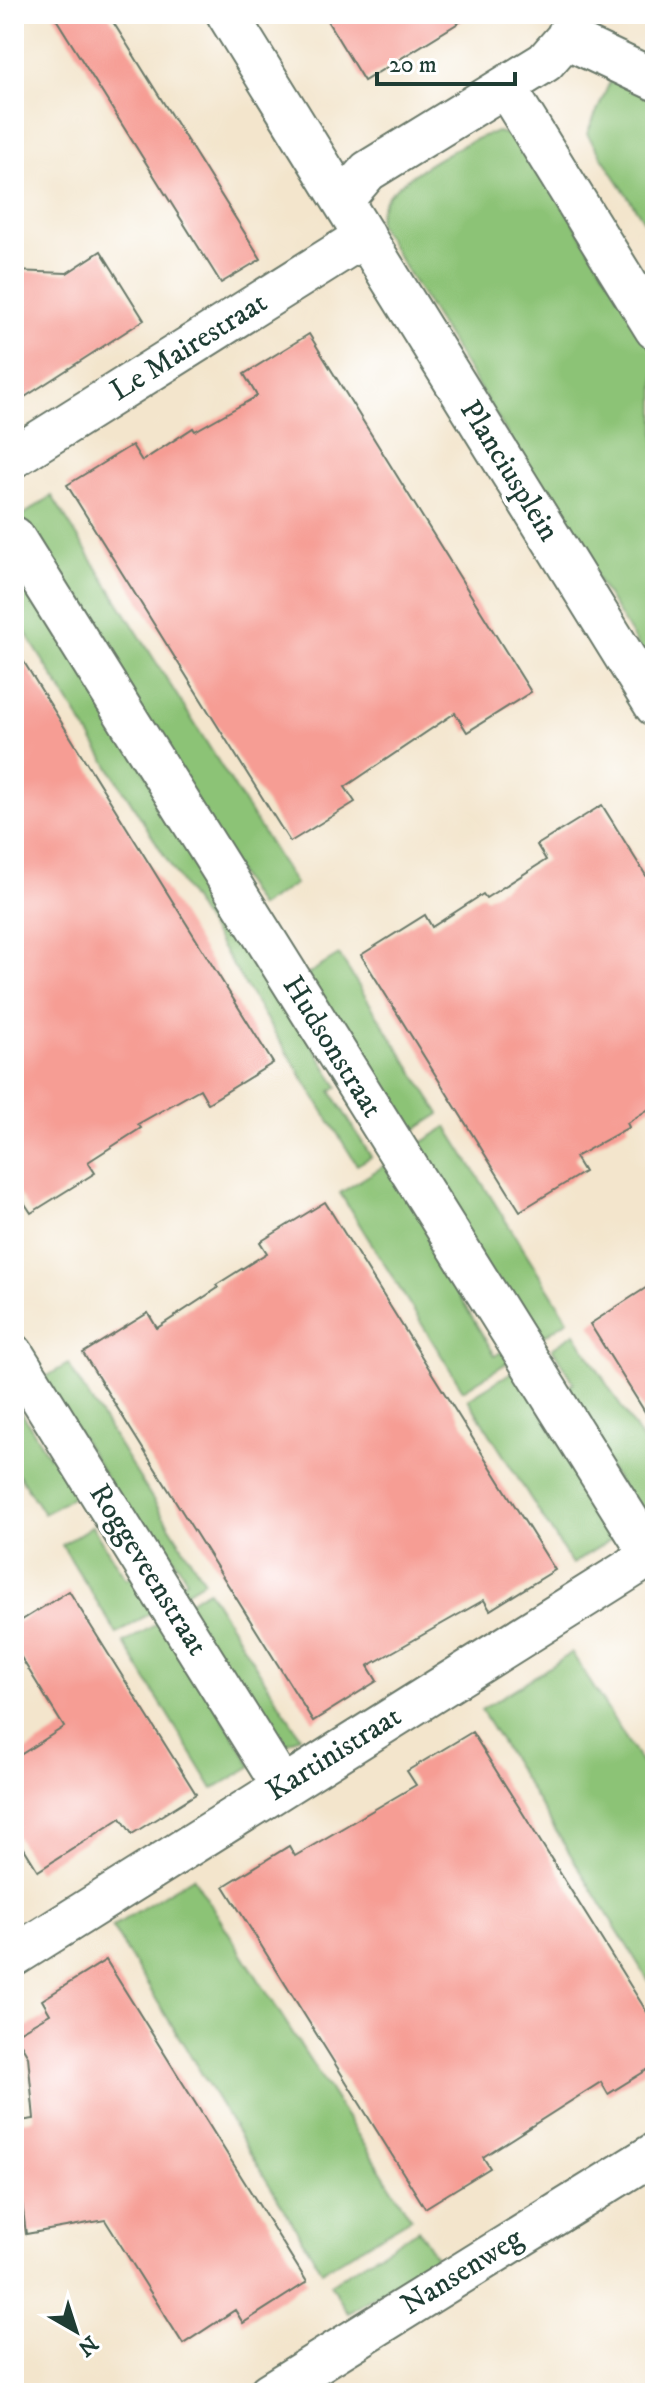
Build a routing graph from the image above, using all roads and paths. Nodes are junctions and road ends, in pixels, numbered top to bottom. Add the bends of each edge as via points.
1 (227, 14) edge
2 (571, 26) edge
3 (655, 80) edge
4 (506, 88) junction
5 (343, 200) junction
6 (365, 236) junction
7 (655, 329) edge
8 (14, 457) edge
9 (14, 537) edge
10 (655, 706) edge
11 (14, 1355) edge
12 (653, 1554) edge
13 (282, 1786) junction
14 (14, 1956) edge
15 (655, 2153) edge
16 (269, 2393) edge

1 - 5 street, Planciusplein
2 - 3 street
2 - 4 street via 545,62
4 - 5 street via 368,171
4 - 7 street
5 - 6 street, Planciusplein
6 - 8 street, Le Mairestraat
6 - 10 street, Planciusplein
9 - 12 street, Hudsonstraat
11 - 13 street, Roggeveenstraat
12 - 13 street, Kartinistraat
13 - 14 street, Kartinistraat
15 - 16 street, Nansenweg

